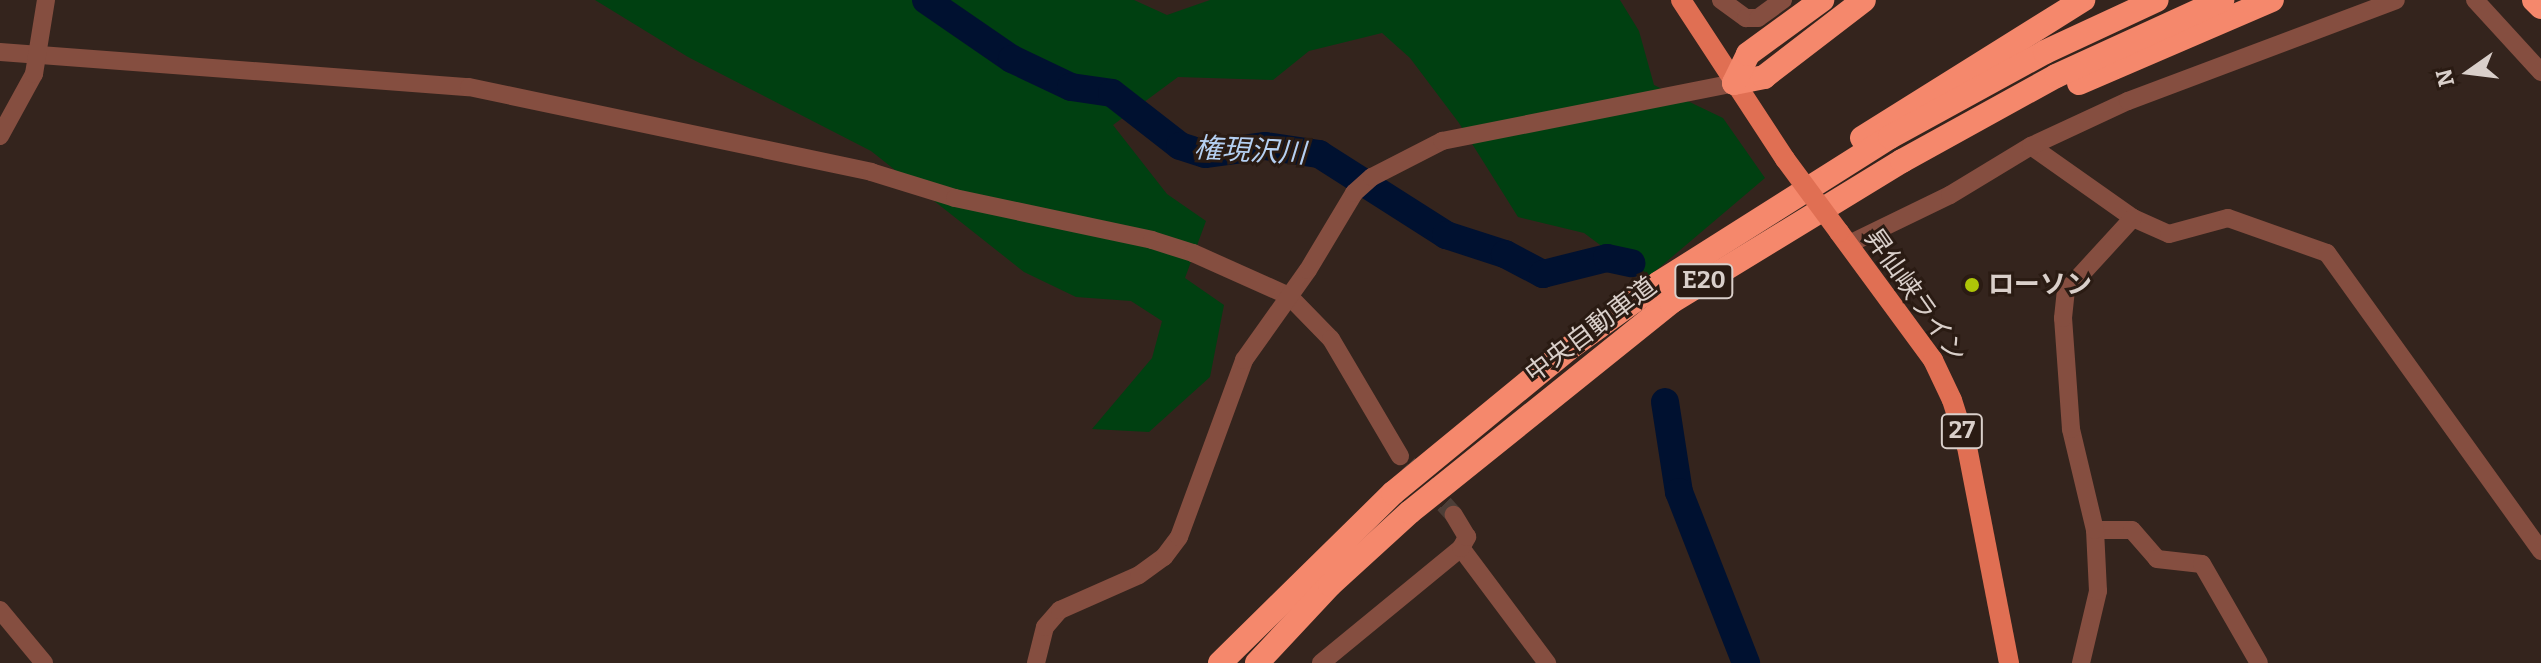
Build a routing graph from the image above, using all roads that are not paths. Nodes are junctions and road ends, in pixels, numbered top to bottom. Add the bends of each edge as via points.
1 (46, 0) edge
2 (1681, 0) edge
3 (1721, 0) edge
4 (1783, 0) edge
5 (1822, 0) edge
6 (1864, 0) edge
7 (2083, 0) edge
8 (2157, 0) edge
9 (2222, 0) edge
10 (2272, 0) edge
11 (2396, 0) edge
12 (2475, 0) edge
13 (2534, 0) edge
14 (2541, 7) edge
15 (0, 52) edge
16 (40, 52) junction
17 (2541, 72) edge
18 (1734, 83) junction
19 (0, 136) edge
20 (2031, 146) junction
21 (1902, 161) junction
22 (1755, 218) junction
23 (2133, 218) junction
24 (1844, 238) junction
25 (1289, 296) junction
26 (1400, 456) tunnel mouth
27 (1454, 515) tunnel mouth
28 (2095, 530) junction
29 (1461, 548) junction
30 (2541, 551) edge
31 (0, 610) edge
32 (44, 663) edge
33 (1036, 663) edge
34 (1220, 663) edge
35 (1257, 663) edge
36 (1321, 663) edge
37 (1547, 663) edge
38 (2009, 663) edge
39 (2081, 663) edge
40 (2259, 663) edge

1 - 16 street
2 - 18 main road, 昇仙峡ライン / 27
3 - 4 street via 1746,18 1758,18
5 - 18 highway via 1748,54
6 - 18 highway via 1764,77
7 - 22 highway via 1879,125
8 - 22 highway, 中央自動車道 / E20 via 2045,52
9 - 21 highway, 中央自動車道 / E20 via 2056,76
10 - 21 highway
11 - 20 street via 2260,48
12 - 17 street
13 - 14 highway
15 - 16 street
16 - 19 street
16 - 25 street via 469,87 871,172 955,198 1152,240
18 - 24 main road, 昇仙峡ライン / 27, bridge
18 - 25 street via 1442,141 1372,177 1354,193
20 - 23 street
20 - 24 street via 1950,195
21 - 35 highway, 中央自動車道 / E20 via 1671,302 1583,369 1410,512 1330,585
22 - 34 highway, 中央自動車道 / E20 via 1568,349 1472,426 1312,568
23 - 28 street via 2066,291 2071,429
23 - 30 street via 2169,234 2228,218 2327,253
24 - 38 main road, 昇仙峡ライン / 27 via 1933,360 1952,400 1967,447
25 - 26 street via 1331,339
25 - 33 street via 1244,360 1179,537 1164,557 1139,575 1060,610 1045,627
27 - 29 street via 1467,537
28 - 39 street via 2098,591
28 - 40 street via 2132,530 2157,559 2202,564
29 - 36 street
29 - 37 street
31 - 32 street

